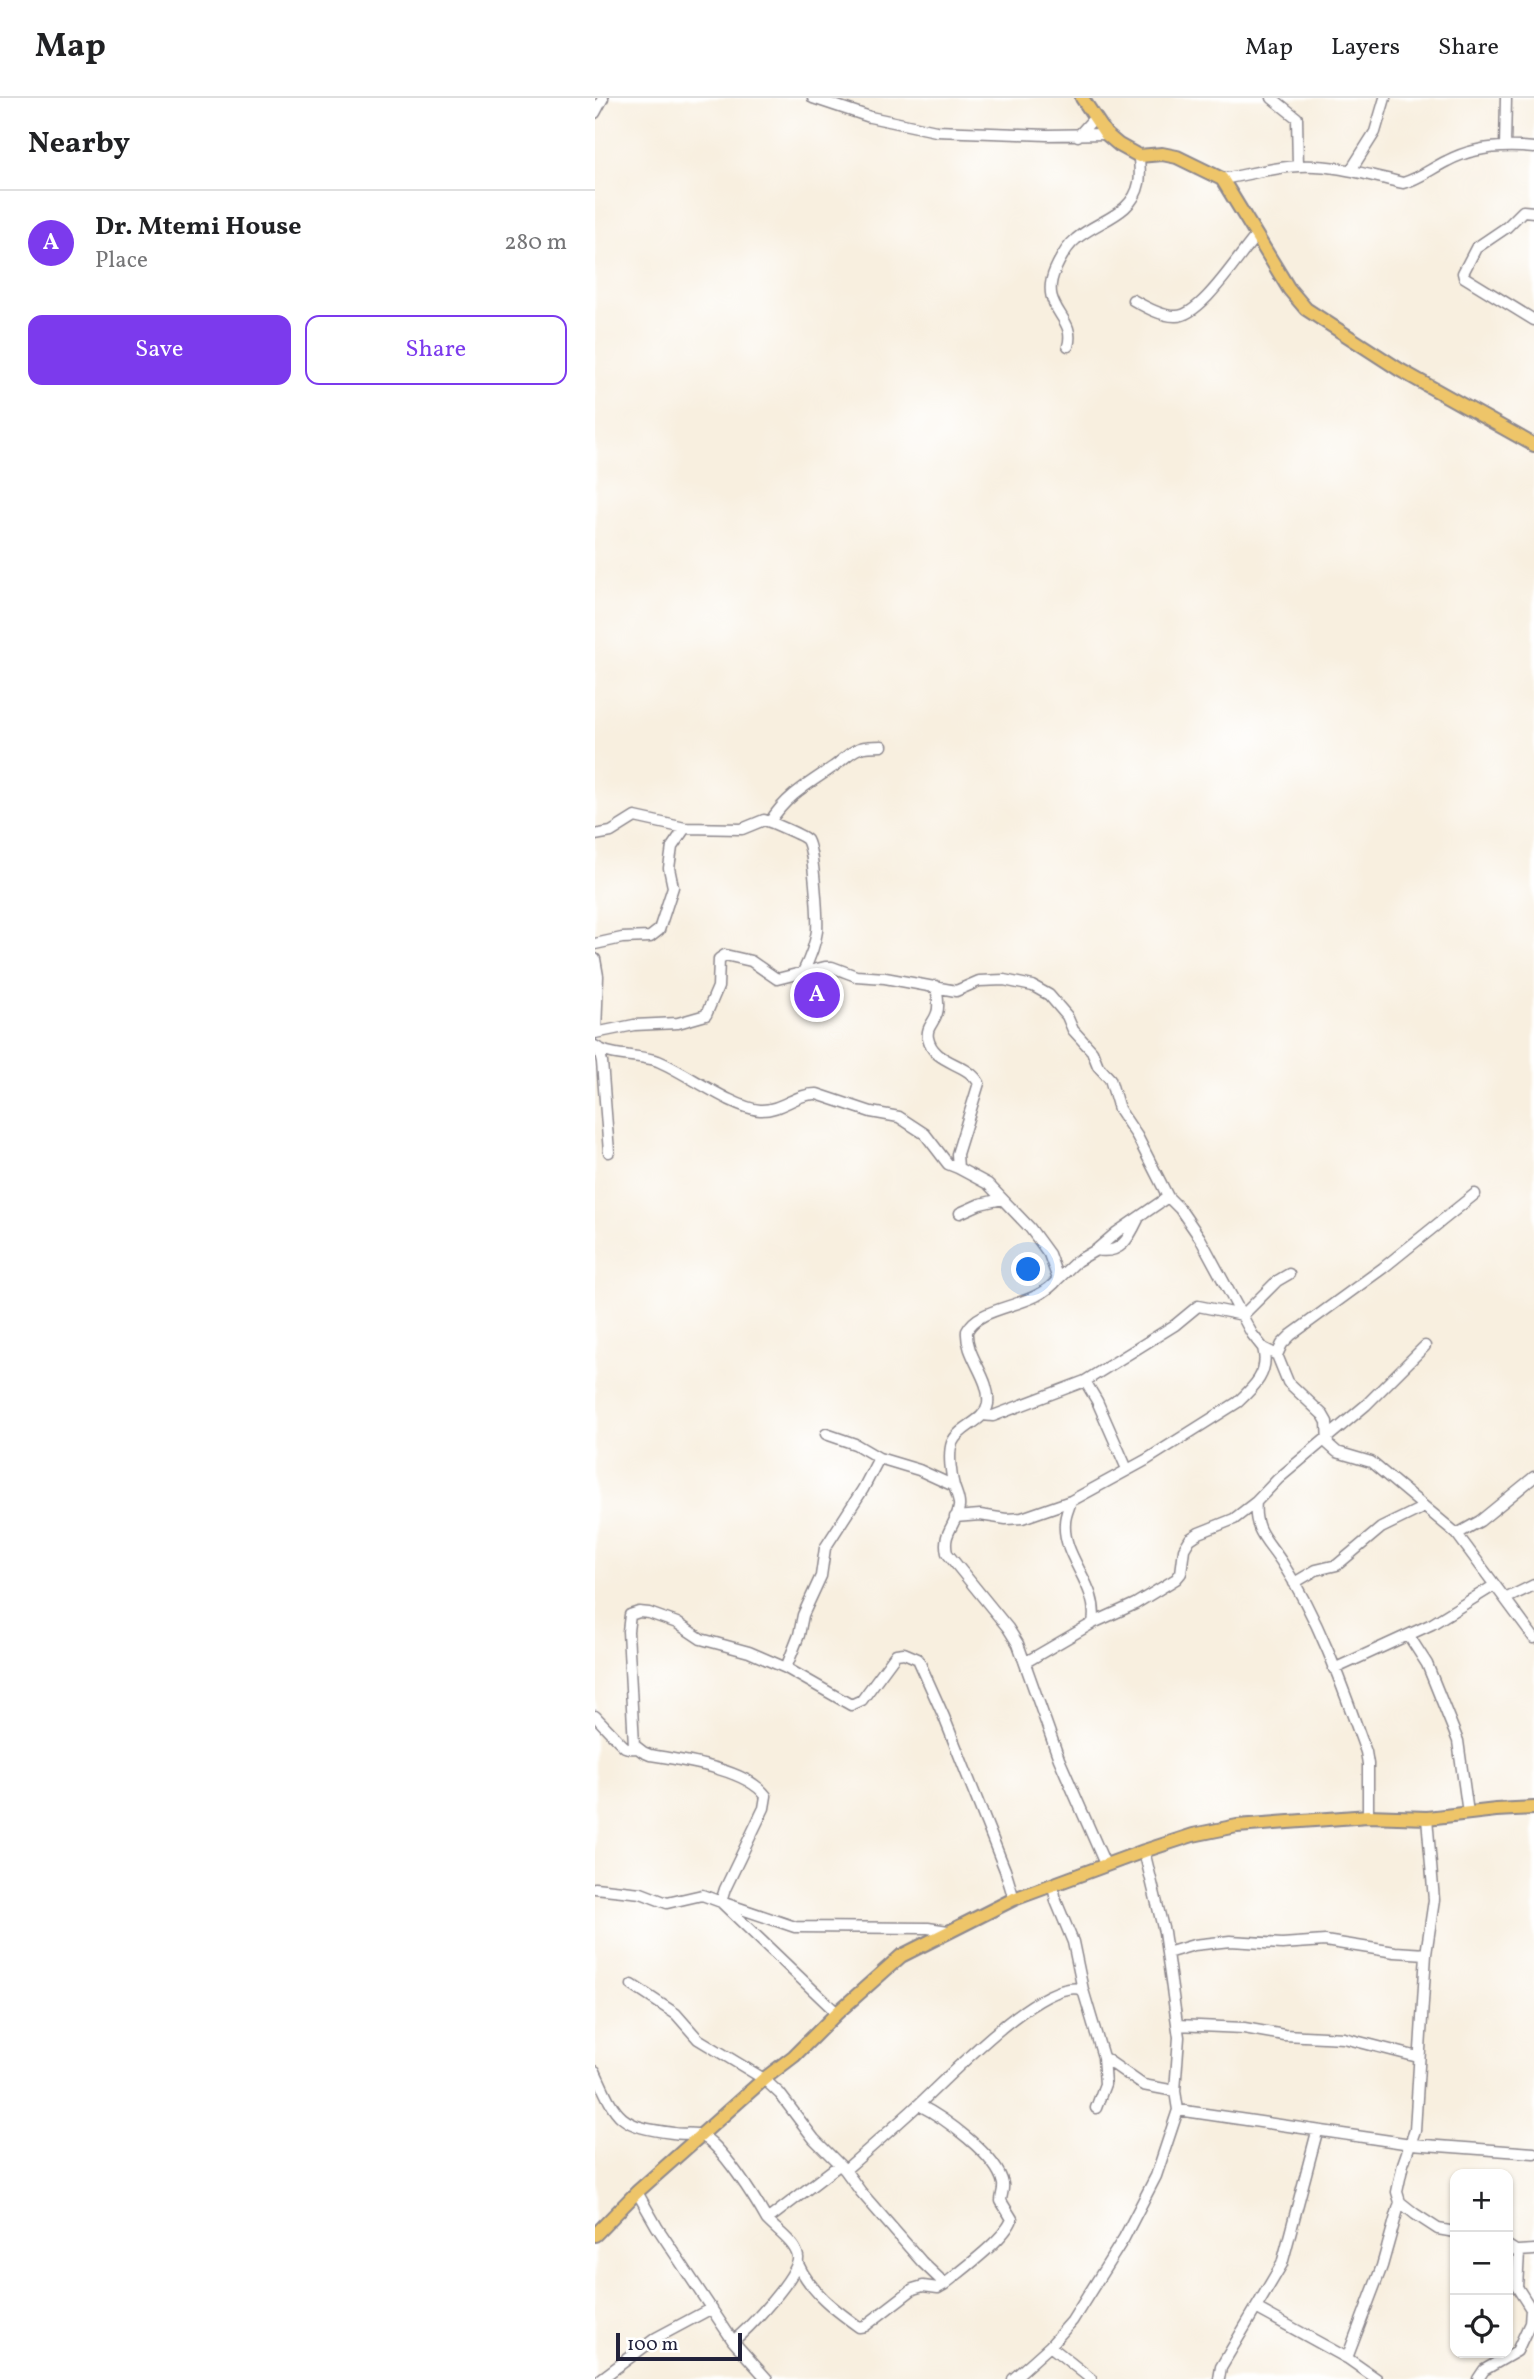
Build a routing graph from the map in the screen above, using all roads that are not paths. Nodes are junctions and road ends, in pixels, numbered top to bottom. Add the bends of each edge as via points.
1 (603, 98) edge
2 (813, 98) edge
3 (1081, 98) edge
4 (1272, 98) edge
5 (1385, 98) edge
6 (1506, 98) edge
7 (595, 113) edge
8 (1094, 117) junction
9 (1107, 134) junction
10 (1078, 136) junction
11 (1505, 146) junction
12 (1534, 148) edge
13 (1139, 156) junction
14 (1299, 166) junction
15 (1351, 170) junction
16 (1222, 178) junction
17 (1534, 212) edge
18 (1256, 236) junction
19 (1133, 300) dead end
20 (1534, 320) edge
21 (1068, 346) dead end
22 (1534, 445) edge
23 (882, 746) dead end
24 (770, 822) junction
25 (685, 828) junction
26 (595, 835) edge
27 (595, 944) edge
28 (595, 959) edge
29 (803, 972) junction
30 (936, 986) junction
31 (596, 1032) edge
32 (597, 1047) edge
33 (608, 1152) dead end
34 (958, 1168) junction
35 (1475, 1194) dead end
36 (1168, 1197) junction
37 (1002, 1199) junction
38 (960, 1213) dead end
39 (1289, 1274) dead end
40 (1058, 1279) junction
41 (1243, 1315) junction
42 (1425, 1346) dead end
43 (1263, 1348) junction
44 (1277, 1354) junction
45 (1085, 1381) junction
46 (982, 1415) junction
47 (827, 1434) dead end
48 (1327, 1438) junction
49 (879, 1458) junction
50 (1127, 1469) junction
51 (1534, 1477) edge
52 (954, 1486) junction
53 (1071, 1501) junction
54 (1256, 1502) junction
55 (1424, 1507) junction
56 (1240, 1514) junction
57 (955, 1517) junction
58 (1256, 1526) junction
59 (1457, 1534) junction
60 (1294, 1583) junction
61 (1495, 1585) junction
62 (1534, 1585) edge
63 (1505, 1599) junction
64 (1093, 1623) junction
65 (1409, 1636) junction
66 (1534, 1638) edge
67 (1025, 1662) junction
68 (786, 1668) junction
69 (1334, 1669) junction
70 (595, 1716) edge
71 (637, 1748) junction
72 (1534, 1808) edge
73 (1468, 1813) junction
74 (1368, 1815) junction
75 (1427, 1818) junction
76 (1143, 1851) junction
77 (1105, 1864) junction
78 (1053, 1885) junction
79 (595, 1888) edge
80 (1014, 1899) junction
81 (721, 1902) junction
82 (948, 1931) junction
83 (1167, 1953) junction
84 (1426, 1954) junction
85 (632, 1985) dead end
86 (1083, 1990) junction
87 (837, 2013) junction
88 (1177, 2025) junction
89 (1104, 2057) junction
90 (1418, 2057) junction
91 (595, 2071) edge
92 (764, 2079) junction
93 (1175, 2091) junction
94 (919, 2105) junction
95 (1096, 2108) dead end
96 (1178, 2110) junction
97 (1317, 2132) junction
98 (700, 2134) junction
99 (1411, 2144) junction
100 (1534, 2153) edge
101 (842, 2167) junction
102 (637, 2192) junction
103 (1400, 2202) junction
104 (767, 2220) junction
105 (1450, 2231) edge
106 (595, 2235) edge
107 (1513, 2248) edge
108 (1534, 2250) edge
109 (1518, 2251) junction
110 (798, 2264) junction
111 (807, 2283) junction
112 (945, 2284) junction
113 (784, 2285) junction
114 (712, 2308) junction
115 (1256, 2308) junction
116 (733, 2341) junction
117 (1049, 2346) junction
118 (1347, 2358) junction
119 (601, 2379) edge
120 (767, 2379) edge
121 (1013, 2379) edge
122 (1091, 2379) edge
123 (1219, 2379) edge
124 (1377, 2379) edge
125 (1478, 2379) edge

1 - 7 street
2 - 10 street via 896,124 936,131
3 - 8 main road
4 - 14 street via 1297,118
5 - 15 street via 1375,132
6 - 11 street
8 - 9 main road
8 - 10 street
9 - 10 street
9 - 13 main road
11 - 12 street
11 - 15 street via 1450,159 1403,183
13 - 16 main road via 1161,153 1177,157
13 - 21 street via 1140,180 1122,212 1076,239 1054,274 1051,300 1069,331
14 - 15 street
14 - 16 street
16 - 18 main road
17 - 20 street via 1523,211 1481,243 1462,273
18 - 19 street via 1203,301 1185,315 1174,317
18 - 22 main road via 1306,309 1400,370
23 - 24 street via 846,755 802,786
24 - 25 street via 759,820 738,829
24 - 29 street via 803,836 810,847 817,932
25 - 26 street via 635,817 611,832
25 - 27 street via 672,847 673,887 659,930 650,937
28 - 31 street
29 - 30 street via 832,967 856,976
29 - 31 street via 777,979 751,961 725,955 719,959 718,987 706,1015 678,1023
30 - 34 street via 937,1015 927,1030 930,1045 979,1083 957,1154
30 - 36 street via 956,991 979,981 1013,981 1033,986 1056,1002 1109,1079 1119,1109
32 - 33 street
32 - 34 street via 661,1063 759,1110 776,1108 809,1093 899,1117 925,1134 948,1164
34 - 37 street via 988,1184
35 - 44 street via 1291,1335
36 - 40 street
36 - 41 street via 1195,1231
37 - 38 street
37 - 40 street via 1049,1254
39 - 41 street
40 - 46 street via 1037,1296 970,1324 966,1339 988,1396
41 - 43 street
41 - 45 street via 1198,1306
42 - 48 street
43 - 44 street
43 - 50 street via 1263,1372 1238,1402
44 - 48 street via 1288,1382 1323,1415
45 - 46 street via 993,1416
45 - 50 street
46 - 52 street via 951,1444
47 - 49 street
48 - 54 street
48 - 55 street via 1333,1450 1371,1462
49 - 52 street
49 - 68 street via 825,1548 821,1576
50 - 53 street
51 - 59 street
52 - 57 street via 959,1499
53 - 57 street via 1022,1518
53 - 64 street via 1066,1536 1094,1605
54 - 56 street
54 - 58 street
55 - 59 street
55 - 60 street via 1381,1528 1337,1565
56 - 58 street
56 - 64 street via 1190,1539 1176,1579
57 - 67 street via 944,1543 947,1553 1008,1628
58 - 60 street
59 - 61 street
60 - 69 street
61 - 63 street
61 - 65 street
62 - 63 street
63 - 66 street
64 - 67 street
65 - 69 street
65 - 73 street via 1427,1664 1458,1741
67 - 77 street via 1059,1759
68 - 71 street via 701,1639 687,1628 649,1614 630,1615 632,1741
68 - 80 street via 851,1705 862,1700 896,1654 918,1660
69 - 74 street via 1366,1752
70 - 71 street via 621,1745
71 - 81 street via 742,1778 766,1796
72 - 73 main road
73 - 75 main road
74 - 75 main road
74 - 76 main road via 1237,1826
75 - 84 street via 1434,1900
76 - 77 main road
76 - 83 street
77 - 78 main road
78 - 80 main road
78 - 86 street via 1073,1942
79 - 81 street via 641,1893 667,1903 702,1895
80 - 82 main road
81 - 82 street via 795,1927
81 - 87 street
82 - 87 main road via 901,1956
83 - 84 street via 1230,1941 1325,1941
83 - 88 street
84 - 90 street
85 - 92 street via 676,2014 698,2039
86 - 89 street
86 - 94 street via 1068,1987 1053,1994 994,2033
87 - 92 main road
88 - 90 street via 1351,2039
88 - 93 street
89 - 93 street via 1143,2085
89 - 95 street via 1105,2084
90 - 99 street
91 - 98 street via 617,2115 627,2123 675,2134
92 - 98 main road
92 - 101 street
93 - 96 street
94 - 101 street
94 - 112 street via 959,2131 993,2165 1003,2184 1001,2200 1012,2219 989,2248
96 - 97 street
96 - 117 street via 1134,2221 1080,2309
97 - 99 street
97 - 115 street via 1282,2264
98 - 102 main road
98 - 104 street via 727,2160
99 - 100 street
99 - 103 street via 1398,2183
101 - 104 street
101 - 112 street
102 - 106 main road
102 - 114 street
103 - 105 street via 1436,2228
103 - 118 street
104 - 110 street via 793,2246
107 - 109 street
108 - 109 street
109 - 125 street via 1517,2287 1531,2309 1530,2323 1517,2351 1483,2370
110 - 111 street
110 - 113 street
111 - 112 street via 859,2327 873,2322 913,2290
111 - 113 street
113 - 116 street
114 - 116 street
114 - 119 street via 656,2338
115 - 118 street
115 - 123 street via 1221,2367
116 - 120 street
117 - 121 street
117 - 122 street
118 - 124 street

